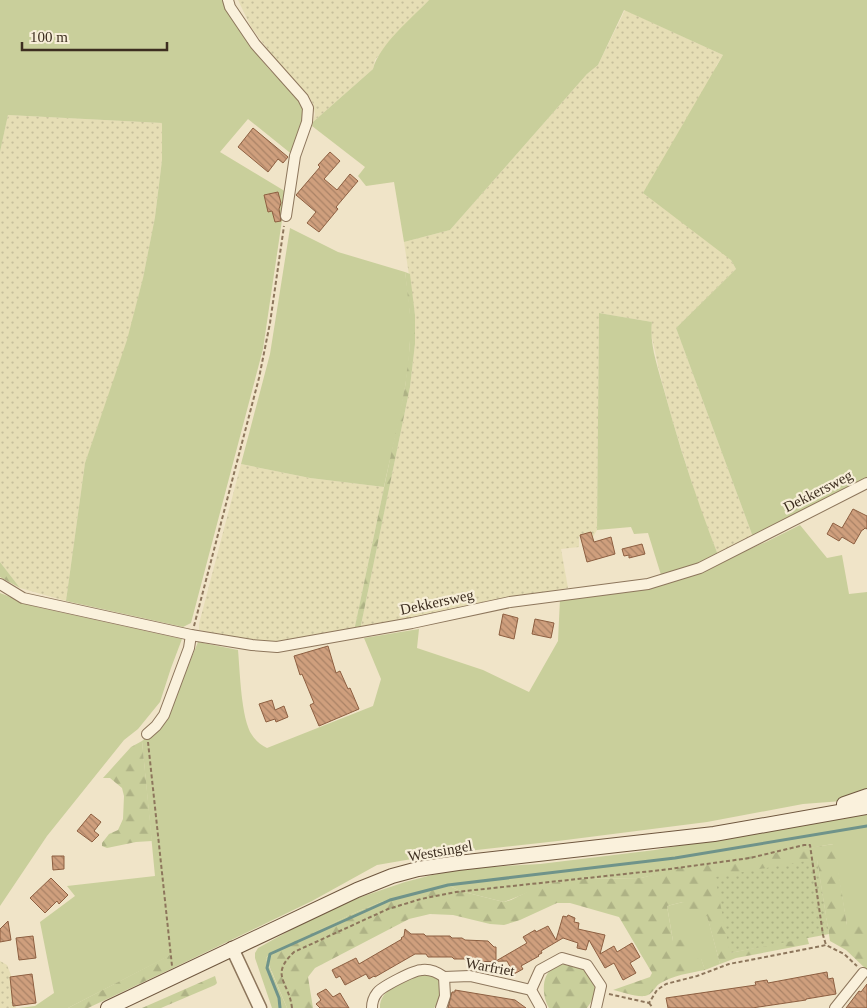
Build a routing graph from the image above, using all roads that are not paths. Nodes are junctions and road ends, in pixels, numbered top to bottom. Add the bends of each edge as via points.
1 (228, 0) edge
2 (286, 216) road end
3 (867, 483) edge
4 (0, 584) edge
5 (191, 635) junction
6 (147, 734) road end
7 (867, 796) edge
8 (867, 807) edge
9 (803, 818) junction
10 (232, 948) junction
11 (863, 973) road end
12 (444, 977) junction
13 (532, 990) junction
14 (108, 1008) edge
15 (260, 1008) edge
16 (372, 1008) edge
17 (441, 1008) edge
18 (541, 1008) edge
19 (596, 1008) edge
20 (835, 1008) edge

1 - 2 street via 255,44 303,98 308,108 307,122 294,156
3 - 5 street, Dekkersweg via 700,568 648,584 510,602 277,647
4 - 5 street, Dekkersweg via 23,598
5 - 6 street via 164,715
7 - 9 main road, Westsingel
8 - 9 main road, Westsingel
9 - 10 main road, Westsingel via 714,834 418,869 356,890
10 - 14 main road, Westsingel
10 - 15 street
11 - 20 street
12 - 13 street, Warfriet via 470,976
12 - 16 street, Warfriet via 423,969 410,973 377,992
12 - 17 street, Warfriet via 445,996
13 - 18 street, Warfriet
13 - 19 street, Warfriet via 540,970 562,958 587,965 600,986

